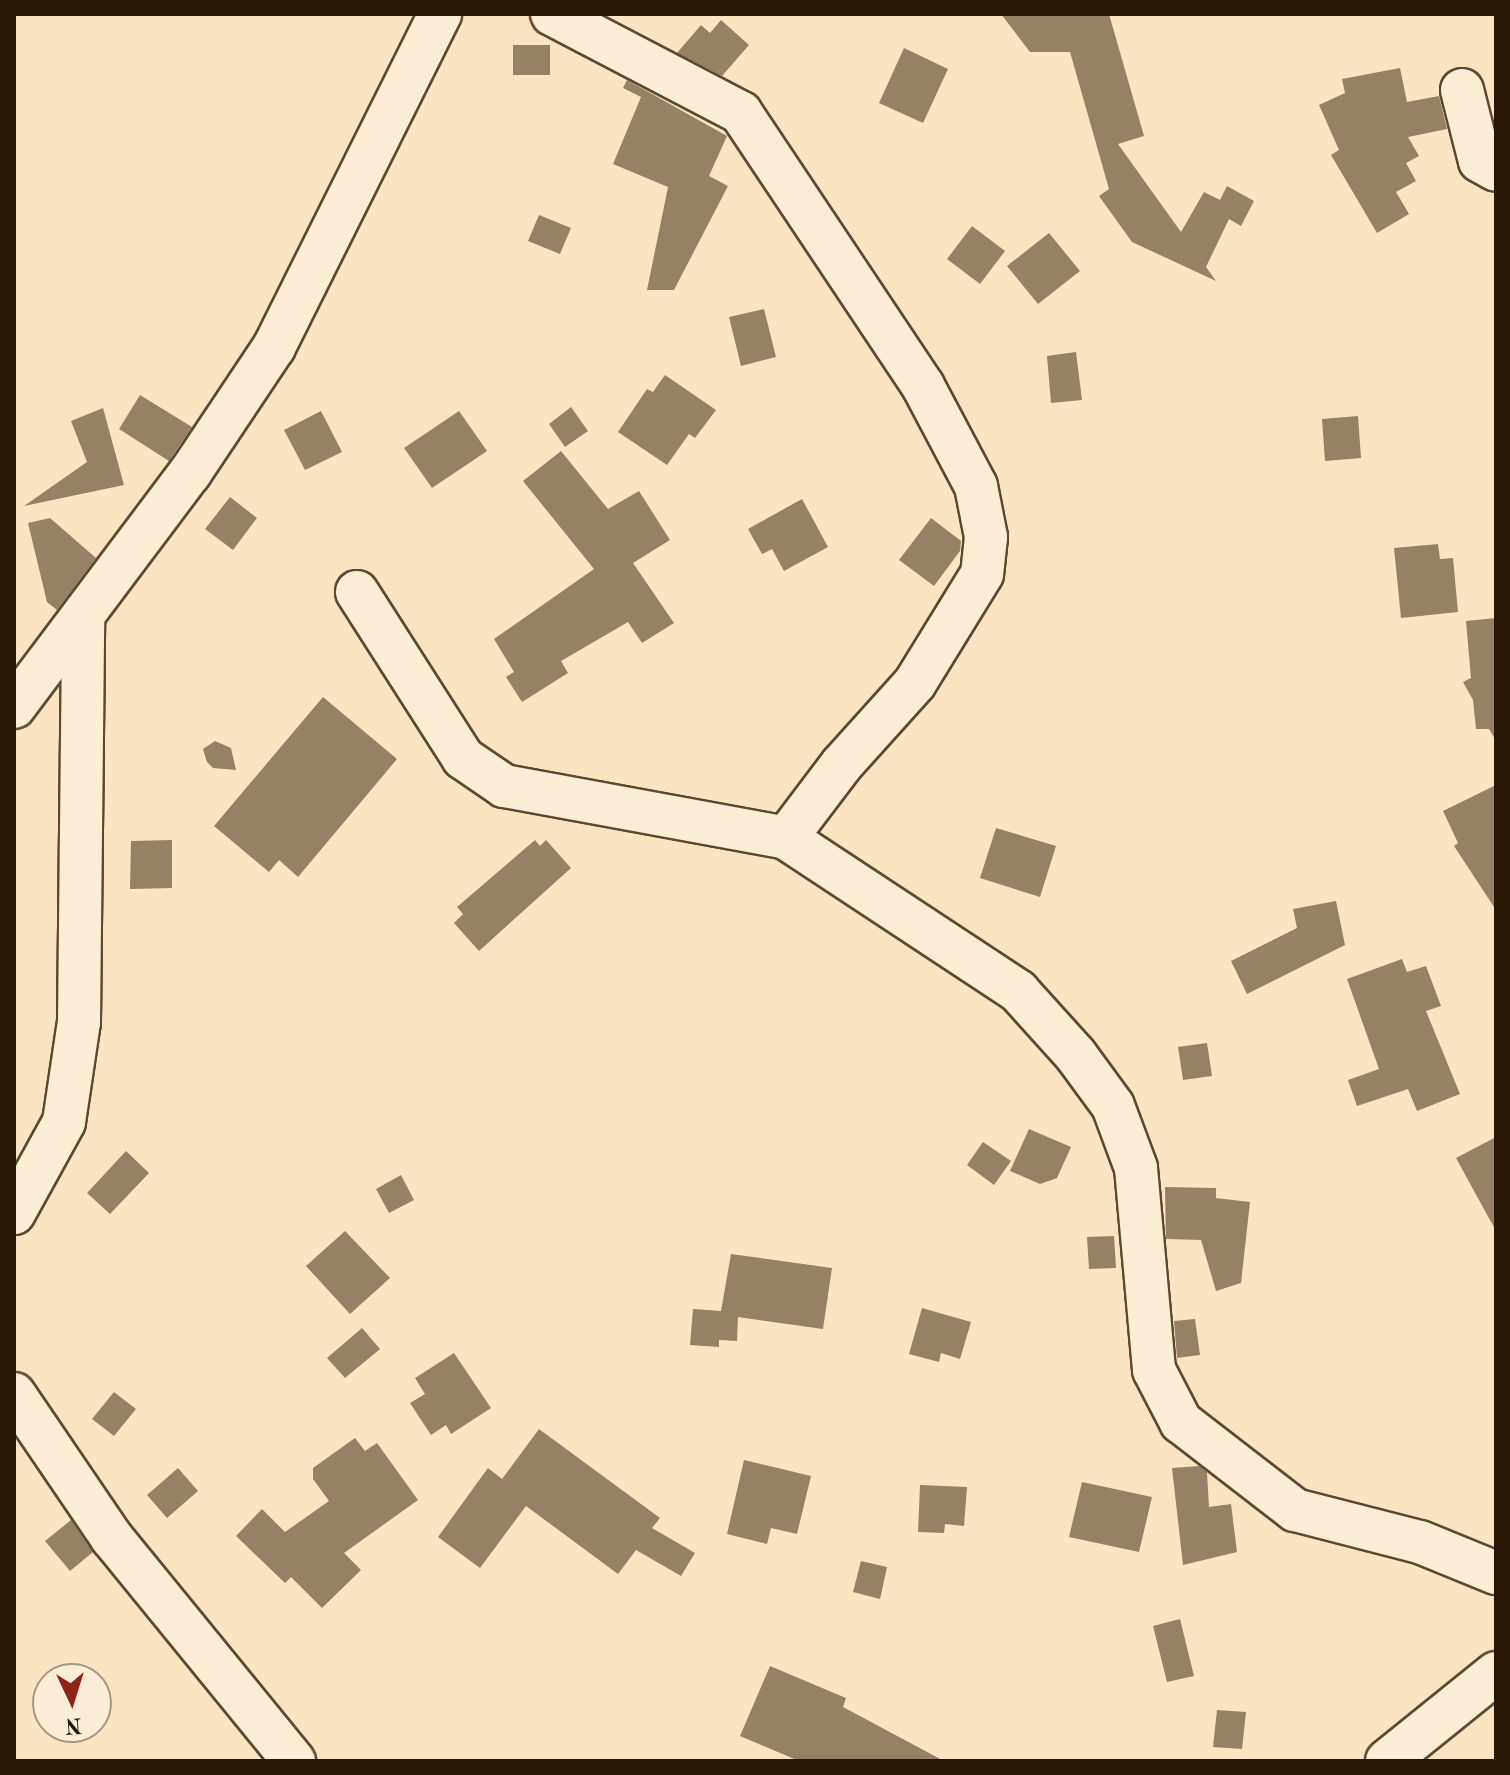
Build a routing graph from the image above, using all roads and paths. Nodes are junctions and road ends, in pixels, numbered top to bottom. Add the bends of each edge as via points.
1 (440, 14) edge
2 (552, 14) edge
3 (1462, 90) dead end
4 (1496, 170) edge
5 (357, 592) dead end
6 (83, 616) junction
7 (14, 707) edge
8 (786, 838) junction
9 (14, 1213) edge
10 (14, 1394) edge
11 (1496, 1573) edge
12 (1496, 1673) edge
13 (294, 1761) edge
14 (1387, 1761) edge

1 - 6 street via 274,347 190,473
2 - 8 street via 741,113 923,386 976,486 986,537 982,574 915,683 842,764
3 - 4 street via 1480,161
5 - 8 street via 463,758 504,786
6 - 7 street
6 - 9 street via 79,1022 64,1122
8 - 11 street via 1018,991 1113,1106 1136,1168 1154,1370 1181,1422 1295,1510 1420,1542
10 - 13 street via 112,1538
12 - 14 street

